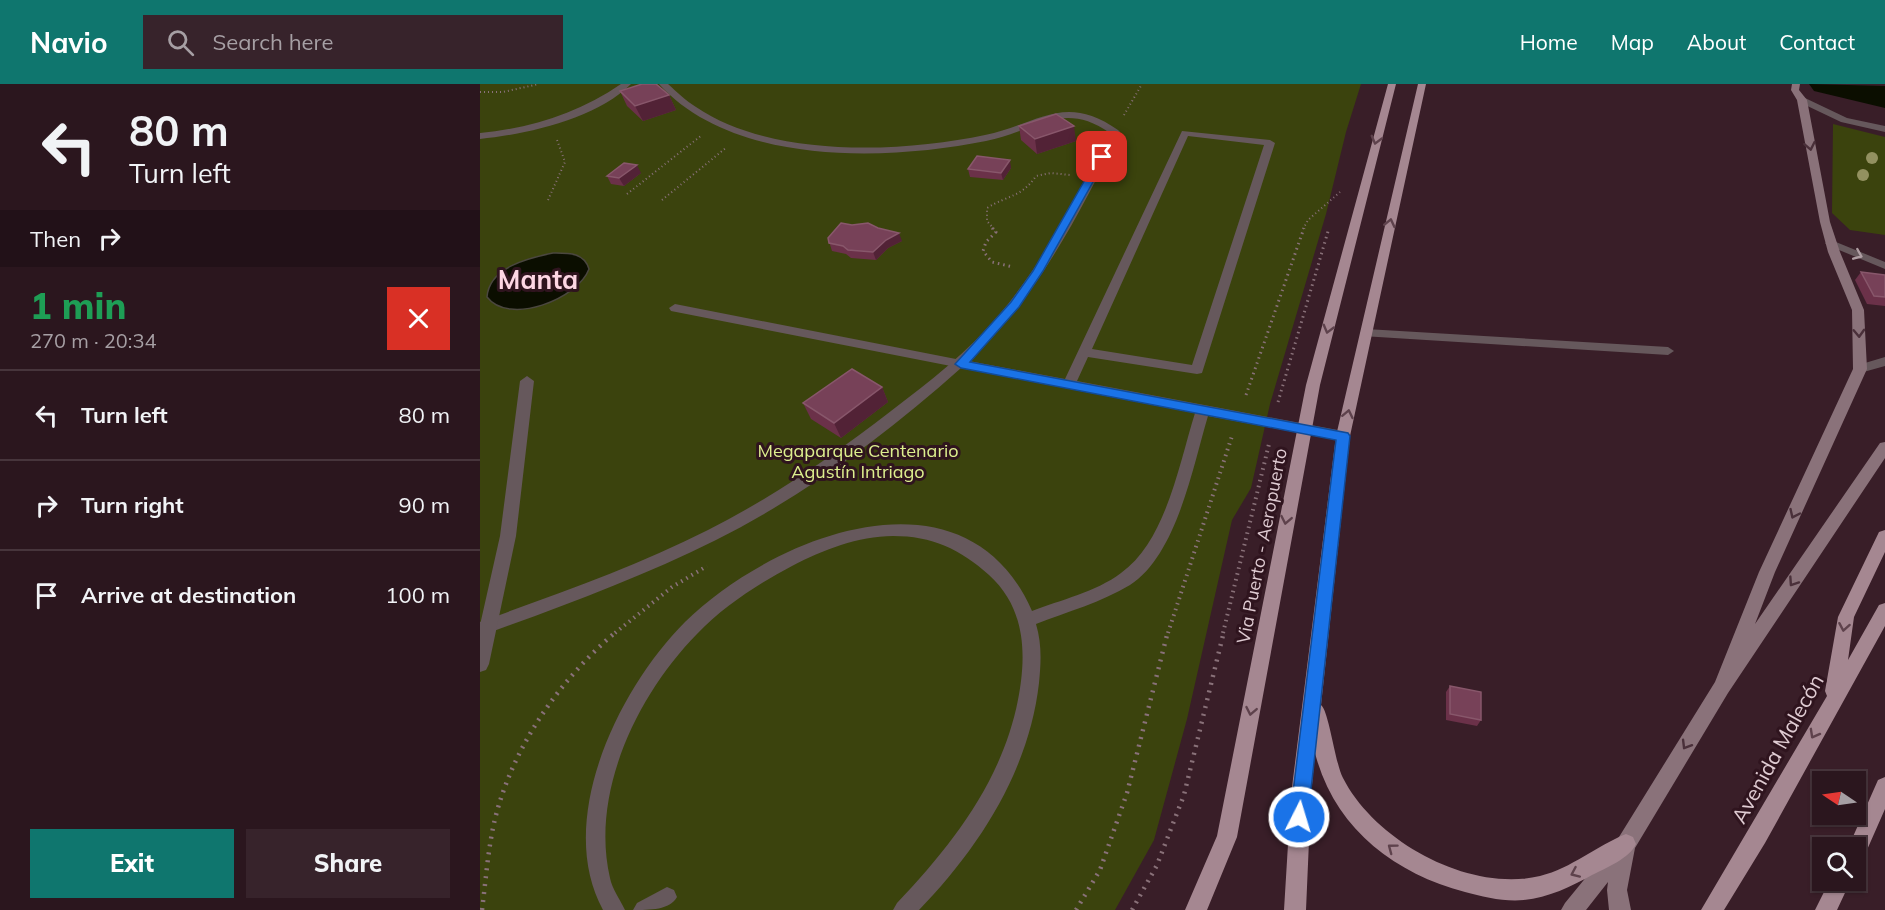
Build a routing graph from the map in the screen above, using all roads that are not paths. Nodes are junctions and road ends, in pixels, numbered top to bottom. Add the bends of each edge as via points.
1 (627, 84) edge
2 (663, 84) edge
3 (1392, 84) edge
4 (1422, 84) edge
5 (1798, 91) edge
6 (1885, 129) edge
7 (480, 136) edge
8 (1831, 243) junction
9 (1885, 266) edge
10 (675, 308) dead end
11 (1366, 333) junction
12 (1668, 351) dead end
13 (1084, 352) junction
14 (1885, 361) edge
15 (961, 364) junction
16 (1860, 369) junction
17 (527, 381) dead end
18 (1068, 386) junction
19 (1203, 411) junction
20 (1304, 429) junction
21 (1343, 436) junction
22 (1885, 447) edge
23 (1885, 536) edge
24 (1885, 610) edge
25 (1030, 620) junction
26 (485, 627) edge
27 (480, 664) edge
28 (1722, 687) junction
29 (1314, 694) junction
30 (1832, 701) junction
31 (1885, 788) edge
32 (1863, 837) edge
33 (1626, 844) junction
34 (1836, 891) edge
35 (667, 897) dead end
36 (614, 910) edge
37 (644, 910) edge
38 (904, 910) edge
39 (1196, 910) edge
40 (1295, 910) edge
41 (1572, 910) edge
42 (1620, 910) edge
43 (1712, 910) edge
44 (1826, 910) edge

1 - 7 street via 549,121
2 - 15 street via 697,112 733,128 778,142 827,149 934,147 1079,114 1115,132 1038,271 1015,305
3 -> 20 main road, Via Puerto - Aeropuerto
11 -> 4 main road
5 - 6 street via 1844,120
5 -> 8 street
8 -> 9 street
8 -> 16 street via 1858,310
10 - 15 street
11 - 12 street
21 -> 11 main road
13 - 13 street via 1185,134 1270,143 1197,370
13 - 18 street
14 - 16 street
15 - 18 street
15 - 26 street via 845,454 769,504 710,536
16 -> 28 street via 1767,572
17 - 26 street via 508,536
18 - 19 street
19 - 20 street
19 - 25 street via 1165,531 1150,557 1126,579
20 - 21 street
20 -> 39 main road, Via Puerto - Aeropuerto via 1227,837
21 - 29 main road
22 -> 28 street
23 -> 30 main road via 1846,617
24 - 30 main road, Avenida Malecón
25 - 36 street via 1008,584 985,559 951,538 909,529 863,531 827,541 740,588 690,626 650,679 619,735 601,786 594,838 599,879
25 - 38 street via 1032,663 1026,713 1000,785 959,849
26 - 27 street
28 -> 33 street
33 -> 29 main road via 1578,872 1526,890 1453,880 1416,866 1382,840 1337,788 1323,752
29 - 40 main road via 1301,795
30 -> 43 main road, Avenida Malecón via 1758,836
31 - 32 main road
33 - 41 street
33 - 42 street via 1617,890
34 - 44 main road
35 - 37 street

